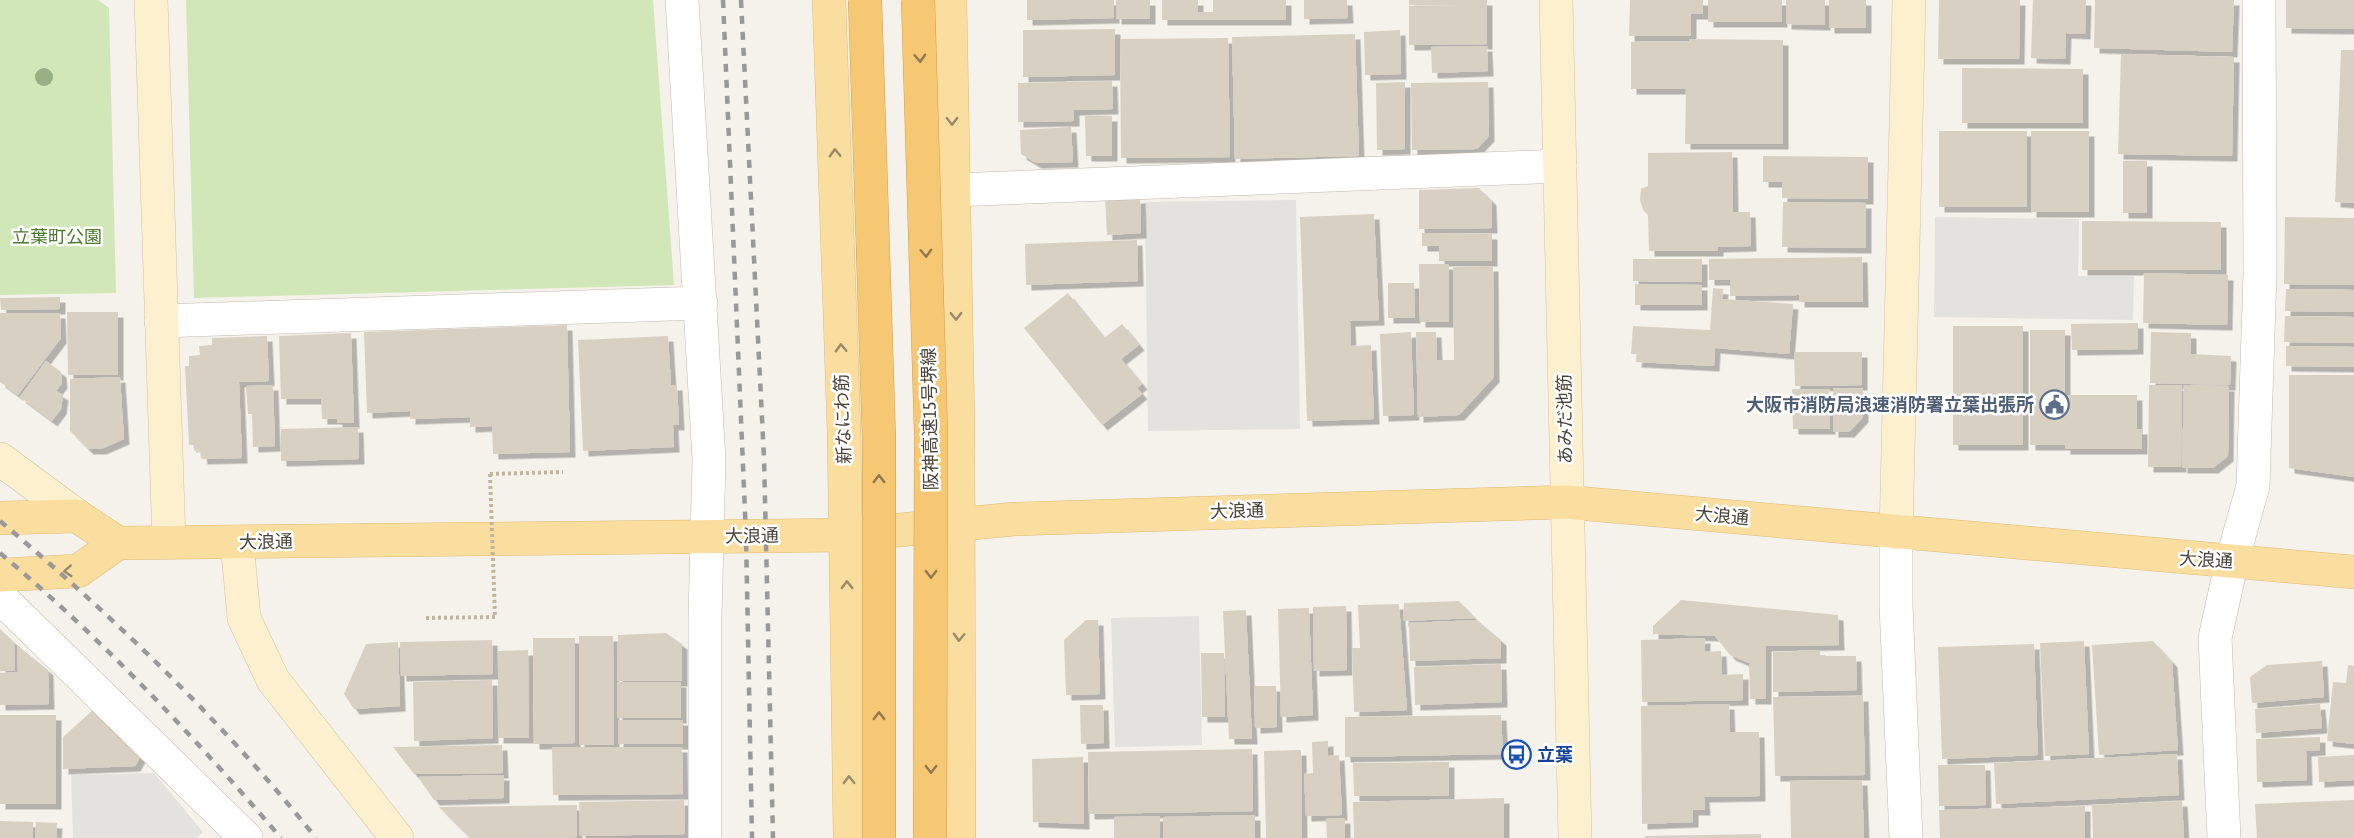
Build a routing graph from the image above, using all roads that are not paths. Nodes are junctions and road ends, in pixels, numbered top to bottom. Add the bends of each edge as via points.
1 (151, 0) edge
2 (682, 0) edge
3 (829, 0) edge
4 (865, 0) edge
5 (918, 0) edge
6 (950, 0) edge
7 (1556, 0) edge
8 (1909, 0) edge
9 (2259, 0) edge
10 (1560, 166) junction
11 (954, 190) junction
12 (700, 303) junction
13 (161, 321) junction
14 (0, 459) edge
15 (1566, 502) junction
16 (77, 516) junction
17 (0, 518) edge
18 (958, 523) junction
19 (1896, 533) junction
20 (846, 535) junction
21 (708, 537) junction
22 (169, 542) junction
23 (237, 542) junction
24 (118, 543) junction
25 (2232, 561) junction
26 (2354, 572) edge
27 (0, 575) edge
28 (0, 597) edge
29 (394, 836) edge
30 (246, 838) edge
31 (705, 838) edge
32 (850, 838) edge
33 (879, 838) edge
34 (930, 838) edge
35 (959, 838) edge
36 (1575, 838) edge
37 (1906, 838) edge
38 (2224, 838) edge

1 - 13 street
2 - 12 street
20 -> 3 main road, 新なにわ筋
33 -> 4 highway, bridge via 879,439
5 -> 34 highway, 阪神高速15号堺線, bridge via 932,434
6 -> 11 main road
7 - 10 street, あみだ池筋
8 - 19 street
9 - 25 street via 2259,273 2253,486
10 - 11 street
10 - 15 street, あみだ池筋
11 -> 18 main road
12 - 13 street
12 - 21 street via 709,460
13 - 22 street
14 - 16 street
15 - 18 main road, 大浪通
15 - 19 main road, 大浪通
15 - 36 street, あみだ池筋
16 - 17 main road
16 - 24 main road
18 - 20 main road, 大浪通
18 -> 35 main road
19 - 25 main road, 大浪通
19 - 37 street
20 - 21 main road, 大浪通
32 -> 20 main road, 新なにわ筋
21 - 23 main road, 大浪通
21 - 31 street
22 - 23 main road, 大浪通
22 - 24 main road, 大浪通
23 - 29 street via 244,618 273,680
24 -> 27 main road via 78,571
25 - 26 main road, 大浪通
25 - 38 street via 2215,638
28 - 30 street

